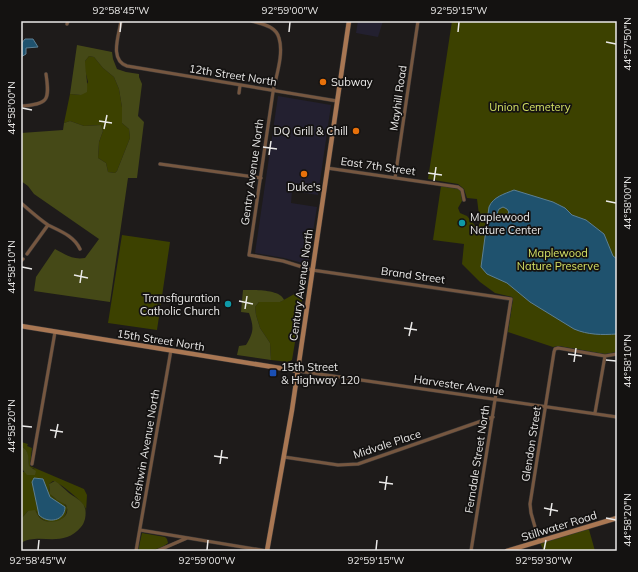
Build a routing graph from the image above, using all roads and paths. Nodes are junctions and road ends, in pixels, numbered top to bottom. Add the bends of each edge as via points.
1 (121, 21) edge
2 (252, 21) edge
3 (349, 21) edge
4 (418, 21) edge
5 (46, 74) dead end
6 (240, 85) junction
7 (273, 91) junction
8 (239, 93) dead end
9 (337, 101) junction
10 (21, 106) edge
11 (160, 164) dead end
12 (327, 168) junction
13 (261, 178) junction
14 (395, 178) junction
15 (464, 200) dead end
16 (21, 202) edge
17 (48, 225) junction
18 (80, 249) dead end
19 (27, 254) dead end
20 (249, 255) joint
21 (312, 270) junction
22 (512, 299) joint
23 (21, 326) edge
24 (55, 332) junction
25 (171, 350) junction
26 (617, 354) edge
27 (605, 356) junction
28 (298, 371) junction
29 (496, 399) junction
30 (546, 406) junction
31 (595, 413) junction
32 (617, 416) edge
33 (493, 417) junction
34 (283, 457) junction
35 (32, 464) dead end
36 (617, 518) edge
37 (140, 530) junction
38 (187, 538) junction
39 (539, 541) junction
40 (136, 551) edge
41 (157, 551) edge
42 (267, 551) edge
43 (471, 551) edge
44 (507, 551) edge

1 - 6 street, 12th Street North via 116,51 117,58 122,64
2 - 7 street via 275,30 279,36 280,57
3 - 9 main road, Century Avenue North
4 - 14 street, Mayhill Road
5 - 10 street via 47,96 38,104
6 - 7 street, 12th Street North
6 - 8 street
7 - 9 street, 12th Street North
7 - 13 street, Gentry Avenue North
9 - 12 main road, Century Avenue North
11 - 13 street
12 - 14 street, East 7th Street
12 - 21 main road, Century Avenue North
13 - 20 street, Gentry Avenue North
14 - 15 street, East 7th Street via 458,187 462,190
16 - 17 street
17 - 18 street via 69,237
17 - 19 street
20 - 21 street, Brand Street via 283,261
21 - 22 street, Brand Street
21 - 28 main road, Century Avenue North
22 - 29 street, Ferndale Street North
23 - 24 main road, 15th Street North
24 - 25 main road, 15th Street North
24 - 35 street
25 - 28 main road, 15th Street North
25 - 37 street, Gershwin Avenue North
26 - 27 street
27 - 30 street, Glendon Street via 556,349
27 - 31 street
28 - 29 street, Harvester Avenue
28 - 34 main road, Century Avenue North
29 - 30 street, Harvester Avenue
29 - 33 street, Ferndale Street North
30 - 31 street, Harvester Avenue
30 - 39 street, Glendon Street via 530,504
31 - 32 street, Harvester Avenue
33 - 34 street, Midvale Place via 358,464 338,465
33 - 43 street, Ferndale Street North
34 - 42 main road, Century Avenue North
36 - 39 main road, Stillwater Road
37 - 38 street
37 - 40 street, Gershwin Avenue North
38 - 41 street
38 - 42 street
39 - 44 main road, Stillwater Road

